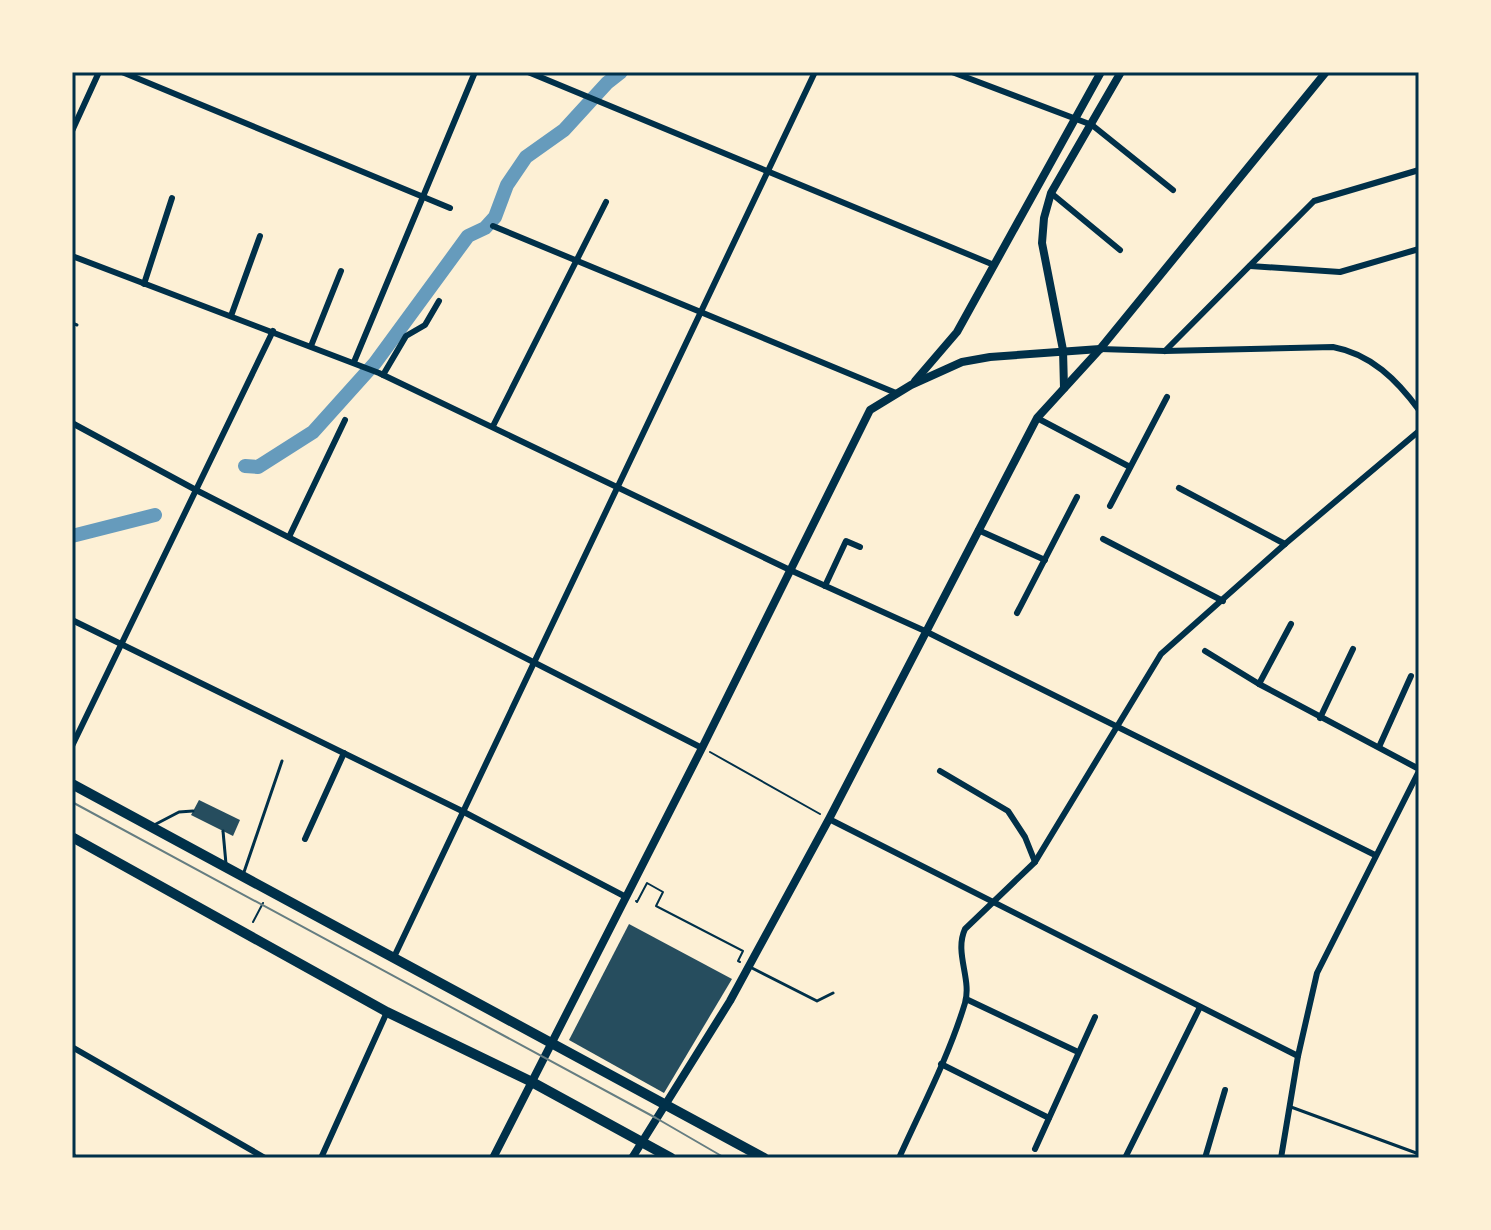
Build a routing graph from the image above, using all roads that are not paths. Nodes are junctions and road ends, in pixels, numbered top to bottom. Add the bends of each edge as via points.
1 (99, 72) edge
2 (122, 72) edge
3 (475, 72) edge
4 (528, 72) edge
5 (815, 72) edge
6 (952, 72) edge
7 (1101, 72) edge
8 (1121, 72) edge
9 (1326, 72) edge
10 (1075, 119) junction
11 (1092, 125) junction
12 (72, 131) edge
13 (1419, 170) edge
14 (768, 171) junction
15 (1173, 190) dead end
16 (1051, 193) junction
17 (423, 197) junction
18 (172, 198) dead end
19 (606, 202) dead end
20 (450, 208) dead end
21 (493, 226) dead end
22 (260, 236) dead end
23 (1419, 249) edge
24 (1120, 250) dead end
25 (72, 256) edge
26 (577, 261) junction
27 (994, 265) junction
28 (1250, 266) junction
29 (341, 271) dead end
30 (144, 284) junction
31 (439, 301) dead end
32 (700, 312) junction
33 (231, 316) junction
34 (72, 323) edge
35 (77, 325) dead end
36 (273, 331) junction
37 (311, 346) junction
38 (1100, 349) junction
39 (1063, 350) junction
40 (1165, 351) junction
41 (357, 363) junction
42 (381, 374) junction
43 (911, 385) junction
44 (1064, 388) junction
45 (896, 393) junction
46 (1167, 397) dead end
47 (1419, 410) edge
48 (1037, 418) junction
49 (345, 420) dead end
50 (72, 423) edge
51 (493, 426) junction
52 (1419, 431) edge
53 (1130, 467) junction
54 (617, 487) junction
55 (1179, 488) dead end
56 (196, 490) junction
57 (1077, 497) dead end
58 (1110, 506) dead end
59 (978, 530) junction
60 (289, 537) junction
61 (1103, 539) dead end
62 (1285, 544) junction
63 (860, 547) dead end
64 (1045, 560) junction
65 (790, 570) junction
66 (825, 586) junction
67 (1223, 601) junction
68 (1017, 613) dead end
69 (72, 620) edge
70 (1291, 624) dead end
71 (925, 631) junction
72 (122, 644) junction
73 (1353, 649) dead end
74 (1205, 651) dead end
75 (533, 660) junction
76 (1411, 676) dead end
77 (1259, 684) junction
78 (1320, 718) junction
79 (1119, 726) junction
80 (72, 746) edge
81 (1379, 747) junction
82 (702, 748) junction
83 (344, 753) junction
84 (282, 761) dead end
85 (1419, 770) edge
86 (940, 771) dead end
87 (72, 784) edge
88 (193, 811) dead end
89 (462, 811) junction
90 (829, 819) junction
91 (151, 827) junction
92 (223, 831) dead end
93 (72, 837) edge
94 (305, 839) dead end
95 (1375, 855) junction
96 (1035, 862) junction
97 (227, 868) junction
98 (242, 876) junction
99 (626, 897) junction
100 (992, 902) junction
101 (394, 957) junction
102 (748, 967) junction
103 (833, 993) dead end
104 (966, 999) junction
105 (1200, 1007) junction
106 (387, 1012) junction
107 (1095, 1017) dead end
108 (552, 1043) junction
109 (72, 1047) edge
110 (1078, 1052) junction
111 (1298, 1056) junction
112 (941, 1064) junction
113 (530, 1081) junction
114 (1225, 1090) dead end
115 (665, 1105) junction
116 (1290, 1106) junction
117 (1049, 1118) junction
118 (642, 1141) junction
119 (1035, 1149) dead end
120 (1419, 1154) edge
121 (265, 1158) edge
122 (321, 1158) edge
123 (493, 1158) edge
124 (632, 1158) edge
125 (671, 1158) edge
126 (764, 1158) edge
127 (899, 1158) edge
128 (1125, 1158) edge
129 (1205, 1158) edge
130 (1281, 1158) edge

1 - 12 street
2 - 17 street
3 - 17 street
4 - 14 street
5 - 14 street
6 - 10 street
7 - 10 street
8 - 11 street
9 - 38 street
10 - 11 street
10 - 27 street
11 - 15 street
11 - 16 street
13 - 28 street via 1314,201
14 - 27 street
14 - 32 street
16 - 24 street
16 - 39 street via 1042,243
17 - 20 street
17 - 41 street
18 - 30 street
19 - 26 street
21 - 26 street
22 - 33 street
23 - 28 street via 1340,272
25 - 30 street
26 - 32 street
26 - 51 street
27 - 43 street via 957,332
28 - 40 street
29 - 37 street
30 - 33 street
31 - 42 street via 425,325 406,336
32 - 45 street
32 - 54 street
33 - 36 street
34 - 35 lane
36 - 37 street
36 - 56 street
37 - 41 street
38 - 39 street
38 - 40 street
38 - 44 street
39 - 43 street via 962,362
39 - 44 street
40 - 47 street via 1314,345 1351,350 1391,378
41 - 42 street
42 - 51 street
43 - 45 street
44 - 48 street
45 - 65 street via 870,410
46 - 53 street
48 - 53 street
48 - 59 street
49 - 60 street
50 - 56 street
51 - 54 street
52 - 62 street
53 - 58 street
54 - 65 street
54 - 75 street
55 - 62 street
56 - 60 street
56 - 72 street
57 - 64 street
59 - 64 street
59 - 71 street
60 - 75 street
61 - 67 street
62 - 67 street
63 - 66 street via 846,541
64 - 68 street
65 - 66 street
65 - 82 street
66 - 71 street
67 - 79 street via 1161,654
69 - 72 street
70 - 77 street
71 - 79 street
71 - 90 street
72 - 80 street
72 - 83 street
73 - 78 street
74 - 77 street
75 - 82 street
75 - 89 street
76 - 81 street
77 - 78 street
78 - 81 street
79 - 95 street
79 - 96 street
81 - 85 street
82 - 99 street
83 - 89 street
83 - 94 street
84 - 98 lane
85 - 95 street
86 - 96 street via 1008,811
87 - 91 main road
88 - 91 lane via 179,812
89 - 99 street
89 - 101 street
90 - 100 street
90 - 102 street
91 - 97 main road
92 - 97 lane
93 - 106 main road
95 - 111 street via 1317,973
96 - 100 street
97 - 98 main road
98 - 101 main road
99 - 108 street
100 - 104 street via 960,941
100 - 105 street
101 - 108 main road
102 - 103 lane via 817,1001
102 - 115 street
104 - 110 street
104 - 112 street
105 - 111 street
105 - 128 street
106 - 113 main road
106 - 122 street
107 - 110 street
108 - 113 street
108 - 115 main road
109 - 121 street
110 - 117 street
111 - 116 street
112 - 117 street
112 - 127 street
113 - 118 main road
113 - 123 street
114 - 129 street
115 - 118 street
115 - 126 main road
116 - 120 lane
116 - 130 street
117 - 119 street
118 - 124 street
118 - 125 main road

